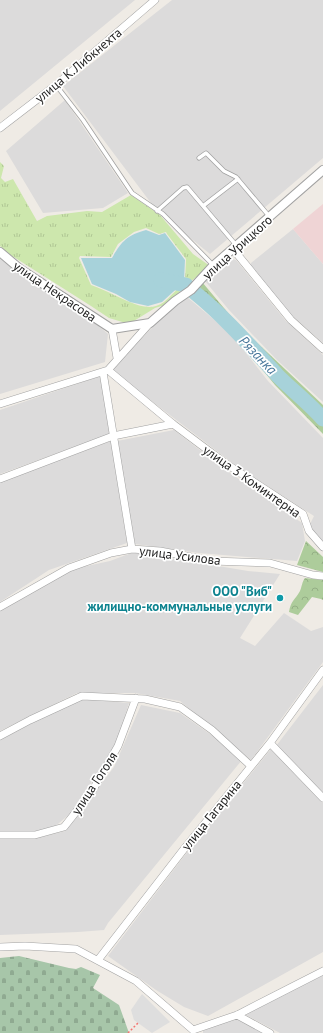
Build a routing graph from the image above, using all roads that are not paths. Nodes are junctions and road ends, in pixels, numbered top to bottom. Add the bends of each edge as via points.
1 (156, 0) edge
2 (56, 85) junction
3 (0, 128) edge
4 (198, 158) dead end
5 (323, 170) edge
6 (238, 179) junction
7 (203, 206) junction
8 (157, 211) junction
9 (269, 217) junction
10 (235, 247) junction
11 (0, 252) edge
12 (213, 266) junction
13 (150, 323) junction
14 (112, 329) junction
15 (323, 349) edge
16 (117, 358) junction
17 (105, 371) junction
18 (0, 404) edge
19 (173, 424) junction
20 (113, 436) junction
21 (0, 479) edge
22 (323, 547) edge
23 (132, 549) junction
24 (323, 576) edge
25 (0, 607) edge
26 (323, 670) edge
27 (136, 698) junction
28 (0, 736) edge
29 (270, 744) junction
30 (251, 766) junction
31 (323, 798) edge
32 (0, 835) edge
33 (0, 947) edge
34 (98, 960) junction
35 (323, 971) edge
36 (237, 1015) junction
37 (194, 1031) edge
38 (270, 1033) edge

1 - 2 street, улица К.Либкнехта
2 - 3 street, улица К.Либкнехта
2 - 8 lane via 132,193
4 - 6 lane via 206,152 224,171
5 - 9 street, улица Урицкого
6 - 7 lane
6 - 9 lane
7 - 8 lane via 187,187 184,187
7 - 10 lane
8 - 12 lane via 163,214
9 - 10 street, улица Урицкого
10 - 12 street, улица Урицкого
10 - 15 street via 291,320
11 - 14 street, улица Некрасова via 20,269
12 - 13 street, улица Урицкого via 191,290 174,301
13 - 14 street
13 - 16 street
14 - 16 street
16 - 17 street
17 - 18 street
17 - 19 street, улица 3 Коминтерна
17 - 20 street
19 - 20 street
19 - 22 street, улица 3 Коминтерна via 225,463 303,514 309,530
20 - 21 street
20 - 23 street
23 - 24 street, улица Усилова via 160,551 212,561 270,563
23 - 25 street, улица Усилова via 111,553 69,568
26 - 29 street, улица Гагарина
27 - 28 street via 82,696
27 - 30 street via 180,707 212,730
27 - 32 street, улица Гоголя via 118,746 91,793 64,828 35,835
29 - 30 street, улица Гагарина
29 - 31 street
30 - 34 street, улица Гагарина
33 - 34 street via 76,949
34 - 37 street via 136,981
35 - 36 street
36 - 37 street
36 - 38 street

